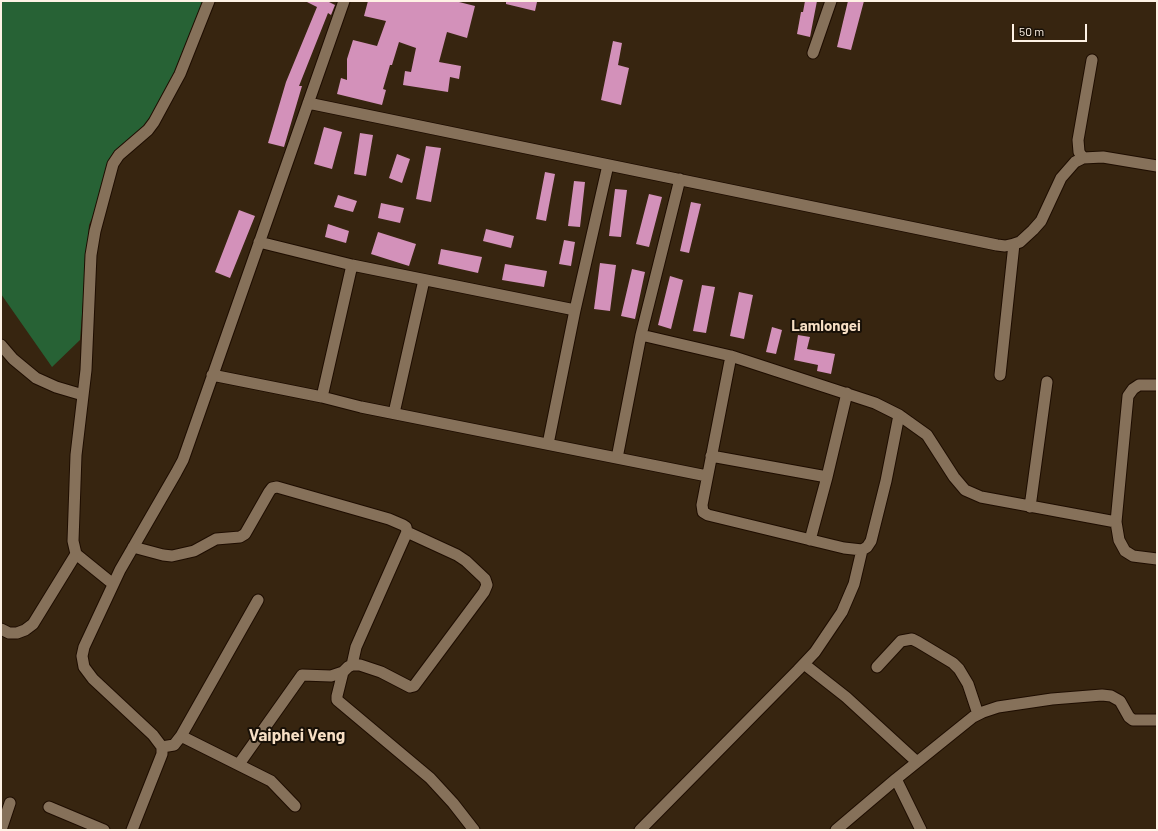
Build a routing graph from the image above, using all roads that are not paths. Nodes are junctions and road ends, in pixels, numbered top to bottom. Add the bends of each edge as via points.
1 (209, 1) edge
2 (344, 1) edge
3 (831, 1) edge
4 (813, 53) dead end
5 (1092, 60) dead end
6 (308, 103) junction
7 (1083, 158) junction
8 (608, 165) junction
9 (1157, 166) edge
10 (680, 179) junction
11 (259, 242) junction
12 (1014, 244) junction
13 (352, 265) junction
14 (424, 280) junction
15 (575, 310) junction
16 (641, 335) junction
17 (1, 345) edge
18 (731, 356) junction
19 (212, 375) junction
20 (1000, 375) dead end
21 (1047, 382) dead end
22 (1157, 385) edge
23 (847, 393) junction
24 (83, 394) junction
25 (322, 397) junction
26 (394, 413) junction
27 (899, 415) junction
28 (548, 444) junction
29 (711, 456) junction
30 (617, 458) junction
31 (707, 476) junction
32 (827, 477) junction
33 (1030, 506) junction
34 (1116, 522) junction
35 (407, 532) junction
36 (810, 540) junction
37 (133, 547) junction
38 (862, 550) junction
39 (76, 554) junction
40 (1157, 559) edge
41 (113, 584) junction
42 (258, 600) dead end
43 (1, 630) edge
44 (804, 664) junction
45 (352, 665) junction
46 (877, 667) dead end
47 (343, 672) junction
48 (978, 714) junction
49 (1157, 720) edge
50 (181, 736) junction
51 (162, 747) junction
52 (917, 762) junction
53 (239, 764) junction
54 (896, 779) junction
55 (10, 803) dead end
56 (295, 806) dead end
57 (49, 807) dead end
58 (1, 830) edge
59 (104, 830) edge
60 (132, 830) edge
61 (474, 830) edge
62 (640, 830) edge
63 (836, 830) edge
64 (921, 830) edge

1 - 24 street via 180,74 157,116 148,130 119,156 109,174 91,255
2 - 6 street
3 - 4 street
5 - 7 street via 1078,140 1079,152
6 - 8 street
6 - 11 street
7 - 9 street via 1103,157
7 - 12 street via 1075,162 1061,178 1041,220 1033,230
8 - 10 street
8 - 15 street
10 - 12 street via 997,246
10 - 16 street
11 - 13 street
11 - 19 street
12 - 20 street
13 - 14 street
13 - 25 street
14 - 15 street
14 - 26 street
15 - 28 street
16 - 18 street
16 - 30 street
17 - 24 street via 36,378 56,387
18 - 23 street
18 - 29 street
19 - 25 street
19 - 37 street via 179,468
21 - 33 street
22 - 34 street via 1139,386 1128,396
23 - 27 street
23 - 32 street
24 - 39 street via 76,455 73,541
25 - 26 street
26 - 28 street
27 - 33 street via 927,435 965,490 981,497
27 - 38 street via 871,541
28 - 30 street
29 - 31 street
29 - 32 street
30 - 31 street
31 - 36 street via 703,512
32 - 36 street
33 - 34 street
34 - 40 street via 1124,551 1134,556
35 - 37 street via 406,527 389,519 277,487 269,492 245,534 240,537 216,539 194,551 172,556
35 - 45 street via 356,647
35 - 45 street via 457,555 485,579 487,585 413,687 381,672
36 - 38 street
37 - 41 street
38 - 44 street via 854,584 842,612
39 - 41 street
39 - 43 street via 33,624 17,633
41 - 51 street via 84,647 84,667
42 - 50 street
44 - 52 street via 846,697
44 - 62 street
45 - 47 street
46 - 48 street via 901,641 918,642 959,669 968,684
47 - 53 street via 331,676 302,675
47 - 61 street via 337,700 430,778
48 - 49 street via 998,707 1029,702 1102,695 1120,701 1133,720
48 - 52 street
50 - 51 street via 174,745
50 - 53 street
51 - 60 street via 162,754
52 - 54 street
53 - 56 street via 271,781
54 - 63 street
54 - 64 street
55 - 58 street
57 - 59 street

